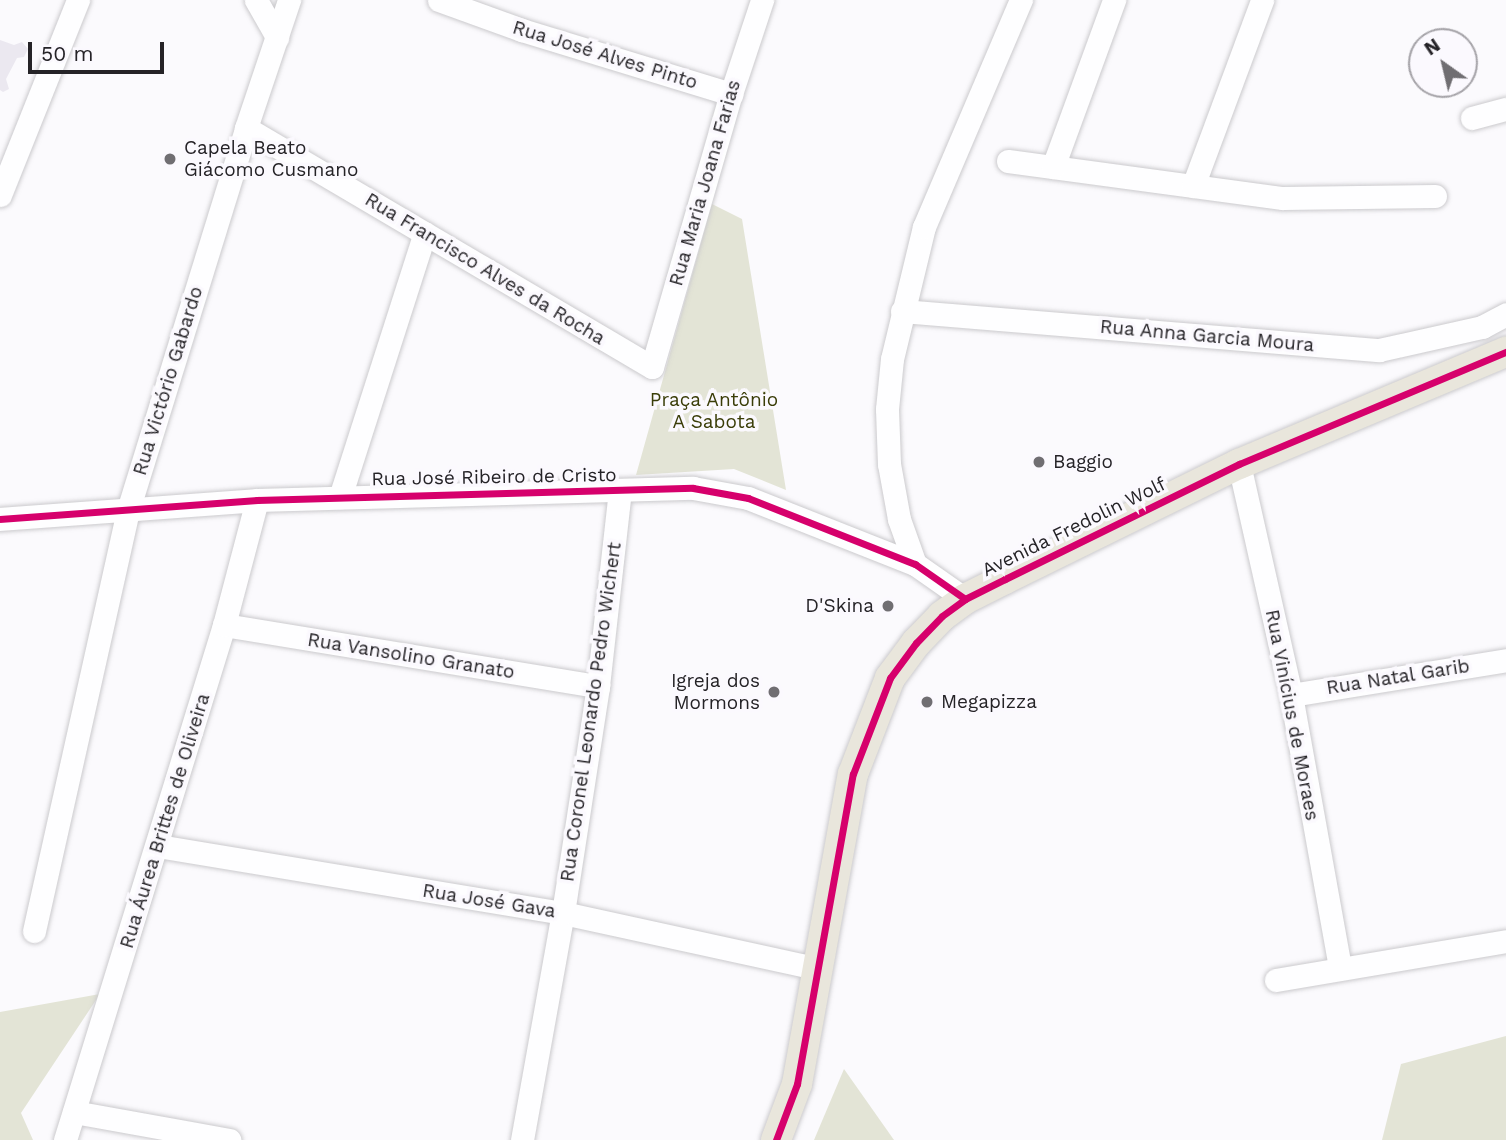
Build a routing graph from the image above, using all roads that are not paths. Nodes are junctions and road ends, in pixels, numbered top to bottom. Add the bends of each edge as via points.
1 (78, 0) edge
2 (256, 0) edge
3 (289, 0) edge
4 (439, 0) edge
5 (762, 0) edge
6 (1021, 0) edge
7 (1114, 0) edge
8 (1262, 0) edge
9 (277, 37) junction
10 (731, 94) junction
11 (1506, 109) edge
12 (1472, 118) dead end
13 (246, 128) junction
14 (1007, 161) dead end
15 (1053, 167) junction
16 (1193, 186) junction
17 (0, 195) edge
18 (1435, 195) dead end
19 (425, 233) junction
20 (902, 312) junction
21 (1506, 314) edge
22 (1506, 352) edge
23 (652, 367) joint
24 (1239, 464) junction
25 (620, 490) junction
26 (340, 497) junction
27 (257, 500) junction
28 (129, 508) junction
29 (0, 519) edge
30 (915, 564) junction
31 (965, 599) junction
32 (224, 625) junction
33 (1506, 660) edge
34 (598, 686) junction
35 (1291, 695) junction
36 (158, 846) junction
37 (564, 913) junction
38 (34, 932) dead end
39 (1506, 941) edge
40 (816, 968) junction
41 (1340, 968) junction
42 (1276, 980) dead end
43 (74, 1112) junction
44 (65, 1140) edge
45 (230, 1140) edge
46 (523, 1140) edge
47 (776, 1140) edge

1 - 17 street
2 - 9 street
3 - 9 street, Rua Victório Gabardo
4 - 10 street, Rua José Alves Pinto
5 - 10 street, Rua Maria Joana Farias
6 - 20 street via 924,226
7 - 15 street
8 - 16 street
9 - 13 street, Rua Victório Gabardo
10 - 23 street, Rua Maria Joana Farias
11 - 12 street
13 - 19 street, Rua Francisco Alves da Rocha
13 - 28 street, Rua Victório Gabardo
14 - 15 street
15 - 16 street
16 - 18 street via 1283,198
19 - 23 street, Rua Francisco Alves da Rocha
19 - 26 street
20 - 21 street, Rua Anna Garcia Moura via 1379,350 1482,327
20 - 30 street via 887,409 889,464 899,519
22 - 24 main road, Avenida Fredolin Wolf
24 - 31 main road, Avenida Fredolin Wolf
24 - 35 street, Rua Vinícius de Moraes
25 - 26 street, Rua José Ribeiro de Cristo
25 - 30 street, Rua José Ribeiro de Cristo via 693,488 748,498
25 - 34 street, Rua Coronel Leonardo Pedro Wichert
26 - 27 street, Rua José Ribeiro de Cristo
27 - 28 street, Rua José Ribeiro de Cristo
27 - 32 street, Rua Áurea Brittes de Oliveira
28 - 29 street, Rua José Ribeiro de Cristo
28 - 38 street, Rua Victório Gabardo
30 - 31 street, Rua José Ribeiro de Cristo
31 - 40 main road, Avenida Fredolin Wolf via 942,616 890,678 853,774
32 - 34 street, Rua Vansolino Granato
32 - 36 street, Rua Áurea Brittes de Oliveira
33 - 35 street, Rua Natal Garib
34 - 37 street, Rua Coronel Leonardo Pedro Wichert
35 - 41 street, Rua Vinícius de Moraes
36 - 37 street, Rua José Gava
36 - 43 street, Rua Áurea Brittes de Oliveira
37 - 40 street, Rua José Gava
37 - 46 street, Rua Coronel Leonardo Pedro Wichert
39 - 41 street
40 - 47 main road, Avenida Fredolin Wolf via 797,1084
41 - 42 street
43 - 44 street, Rua Áurea Brittes de Oliveira
43 - 45 street

